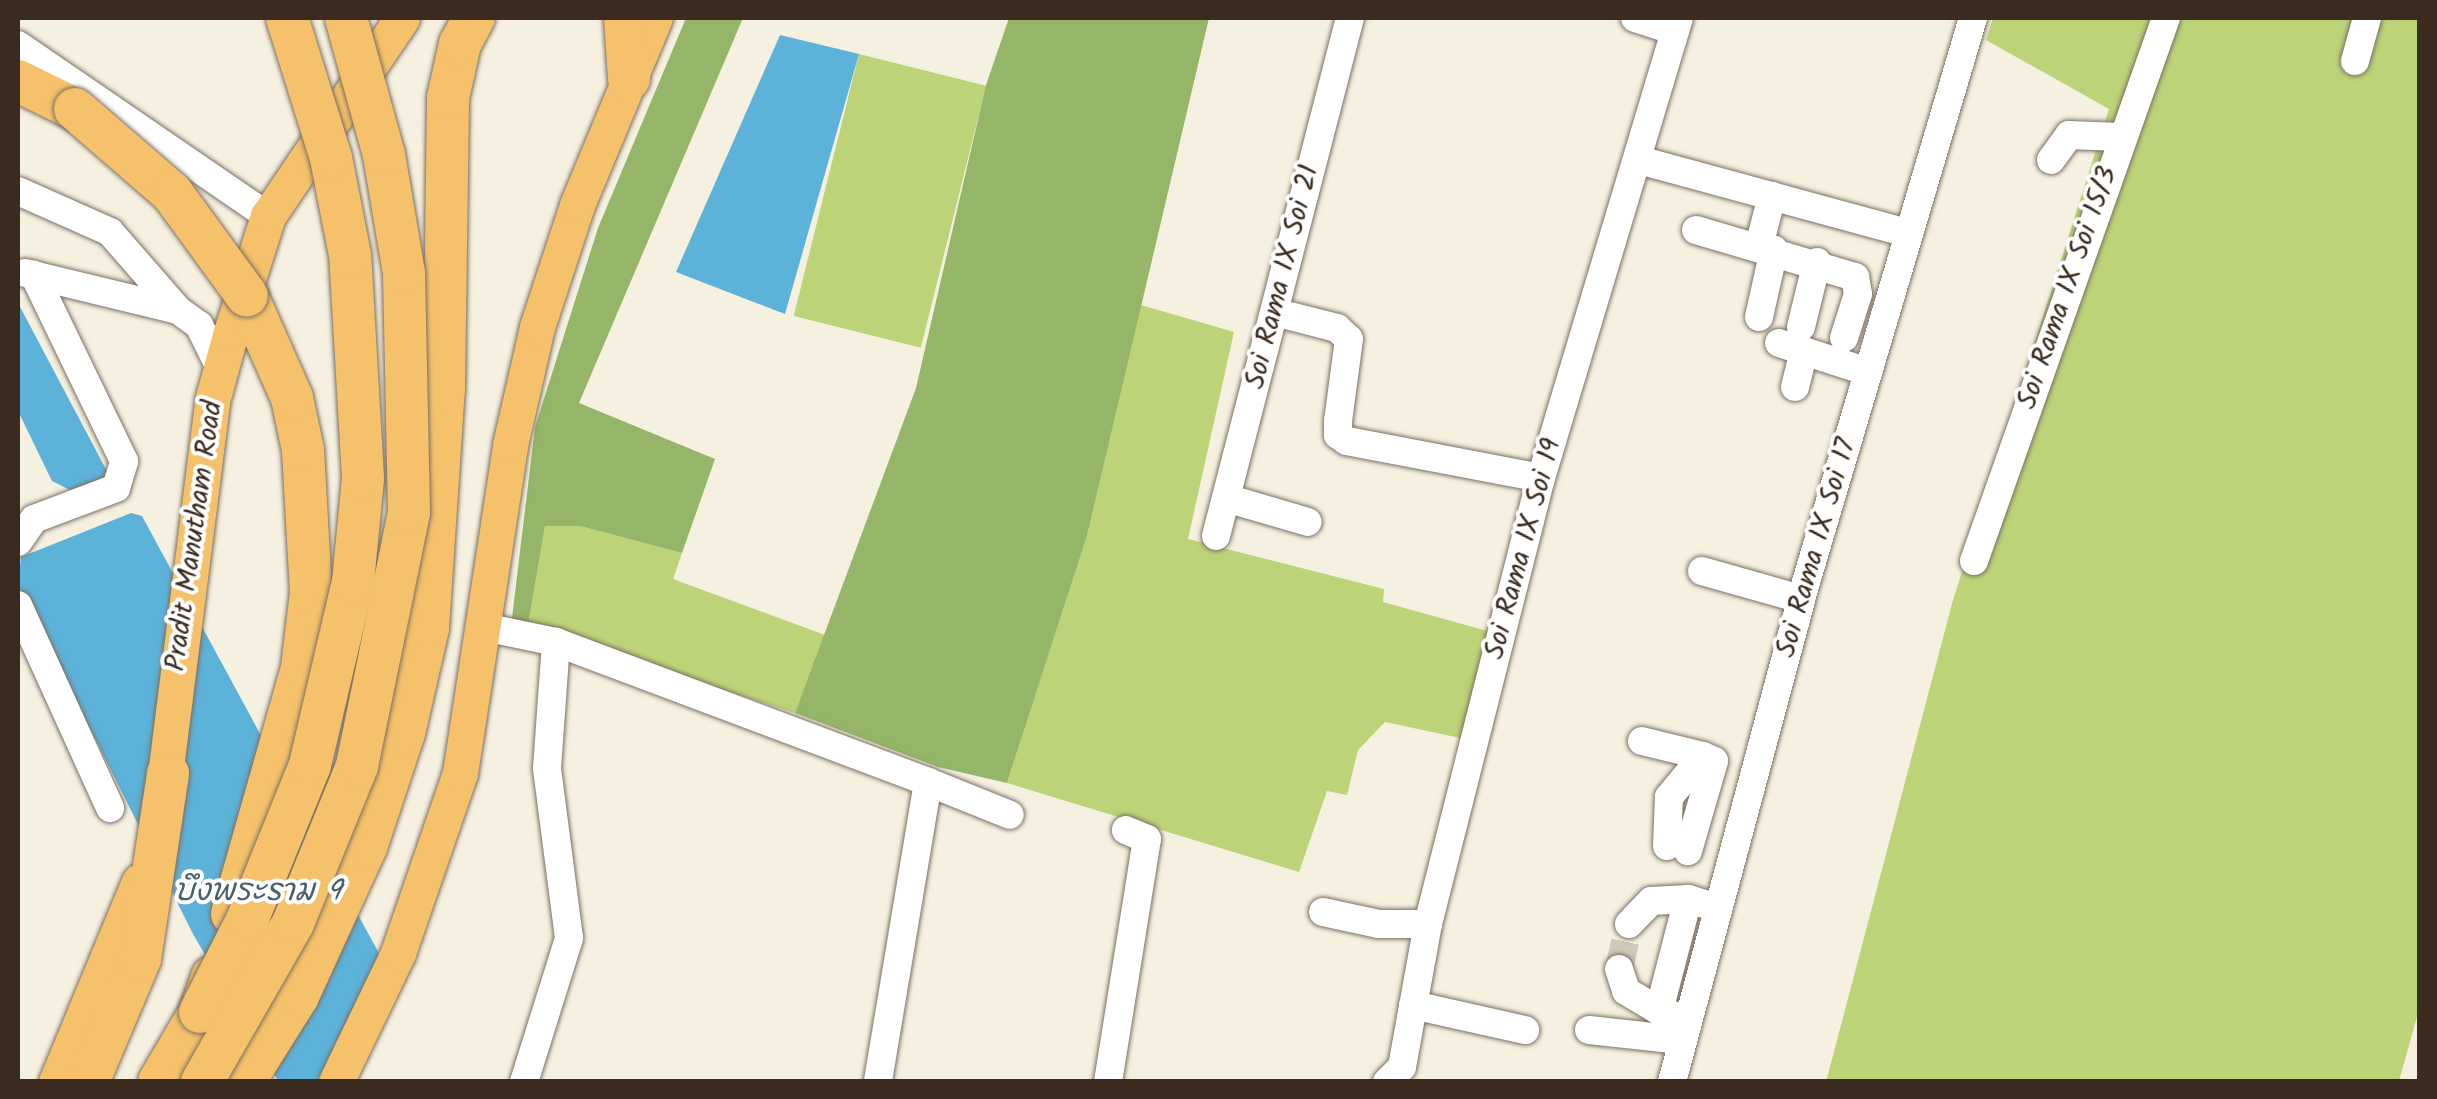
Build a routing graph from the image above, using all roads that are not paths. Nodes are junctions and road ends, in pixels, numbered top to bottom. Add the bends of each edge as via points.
1 (287, 18) edge
2 (346, 18) edge
3 (402, 18) edge
4 (474, 18) edge
5 (625, 18) edge
6 (655, 18) edge
7 (1350, 18) edge
8 (1635, 18) edge
9 (1973, 18) edge
10 (2166, 18) edge
11 (2367, 18) edge
12 (1677, 24) edge
13 (18, 45) edge
14 (2356, 62) dead end
15 (629, 78) junction
16 (18, 81) edge
17 (2121, 137) junction
18 (1639, 160) junction
19 (2051, 160) dead end
20 (18, 191) edge
21 (1772, 196) junction
22 (268, 216) junction
23 (1696, 230) dead end
24 (1907, 233) junction
25 (1766, 248) junction
26 (1817, 262) junction
27 (26, 273) edge
28 (178, 310) junction
29 (1290, 316) dead end
30 (1759, 316) dead end
31 (1844, 338) dead end
32 (1795, 340) junction
33 (221, 370) junction
34 (1868, 372) junction
35 (1794, 387) dead end
36 (1540, 478) junction
37 (1226, 498) junction
38 (1308, 522) dead end
39 (1216, 536) dead end
40 (18, 542) edge
41 (1974, 561) dead end
42 (1702, 571) dead end
43 (1800, 599) junction
44 (18, 605) edge
45 (484, 628) junction
46 (556, 642) junction
47 (1642, 740) dead end
48 (168, 774) junction
49 (928, 782) junction
50 (110, 808) dead end
51 (1010, 815) dead end
52 (1126, 830) dead end
53 (1728, 860) junction
54 (1702, 903) junction
55 (1323, 912) dead end
56 (1428, 924) junction
57 (1629, 924) dead end
58 (1619, 969) dead end
59 (1413, 1005) junction
60 (200, 1012) junction
61 (1675, 1023) junction
62 (1525, 1030) dead end
63 (1588, 1030) dead end
64 (1392, 1081) edge
65 (56, 1082) edge
66 (88, 1082) edge
67 (159, 1082) edge
68 (202, 1082) edge
69 (244, 1082) edge
70 (336, 1082) edge
71 (524, 1082) edge
72 (878, 1082) edge
73 (1108, 1082) edge
74 (1672, 1082) edge

1 - 60 highway, bridge via 331,158 350,254 362,495 336,680 310,766 248,918
2 - 68 highway, bridge via 384,155 404,273 409,512 357,766 292,923
3 - 22 main road, Pradit Manutham Road
4 - 69 highway via 460,44 448,98 449,271 431,593 404,733 332,927
5 - 15 highway
6 - 15 main road
7 - 37 street, Soi Rama IX Soi 21
8 - 12 street
9 - 24 street, Soi Rama IX Soi 17
10 - 17 street, Soi Rama IX Soi 15/3
11 - 14 street
12 - 18 street, Soi Rama IX Soi 19
13 - 22 street
15 - 45 main road via 537,327 510,445
16 - 60 highway, bridge via 75,109 124,148 212,245 273,345 303,450 310,592 302,668
17 - 19 street via 2070,134
17 - 41 street, Soi Rama IX Soi 15/3
18 - 21 street
18 - 36 street, Soi Rama IX Soi 19
20 - 28 street via 110,232
21 - 24 street
21 - 25 street
22 - 33 main road, Pradit Manutham Road
23 - 25 street
24 - 34 street, Soi Rama IX Soi 17
25 - 26 street
25 - 30 street
26 - 31 street via 1859,281
26 - 32 street
27 - 28 street
27 - 40 street via 124,462 116,488 34,519
28 - 33 street via 199,325
29 - 36 street via 1337,328 1349,339 1338,421 1338,435 1347,441
32 - 34 street
32 - 35 street
33 - 48 main road, Pradit Manutham Road via 191,547
34 - 43 street, Soi Rama IX Soi 17
36 - 56 street, Soi Rama IX Soi 19
37 - 38 street
37 - 39 street, Soi Rama IX Soi 21
42 - 43 street
43 - 53 street, Soi Rama IX Soi 17
44 - 50 street
45 - 46 street
45 - 70 main road via 460,772 398,953
46 - 49 street
46 - 71 street via 547,768 568,938
47 - 53 street via 1714,761 1668,846
48 - 65 main road, Pradit Manutham Road via 116,949
48 - 66 highway via 140,959
49 - 51 street
49 - 72 street
52 - 73 street via 1146,839
53 - 54 street, Soi Rama IX Soi 17
54 - 57 street via 1651,901
54 - 61 street, Soi Rama IX Soi 17
55 - 56 street via 1378,924
56 - 59 street, Soi Rama IX Soi 19
58 - 61 street via 1626,991
59 - 62 street
59 - 64 street, Soi Rama IX Soi 19 via 1402,1067
60 - 67 highway
61 - 63 street
61 - 74 street, Soi Rama IX Soi 17

